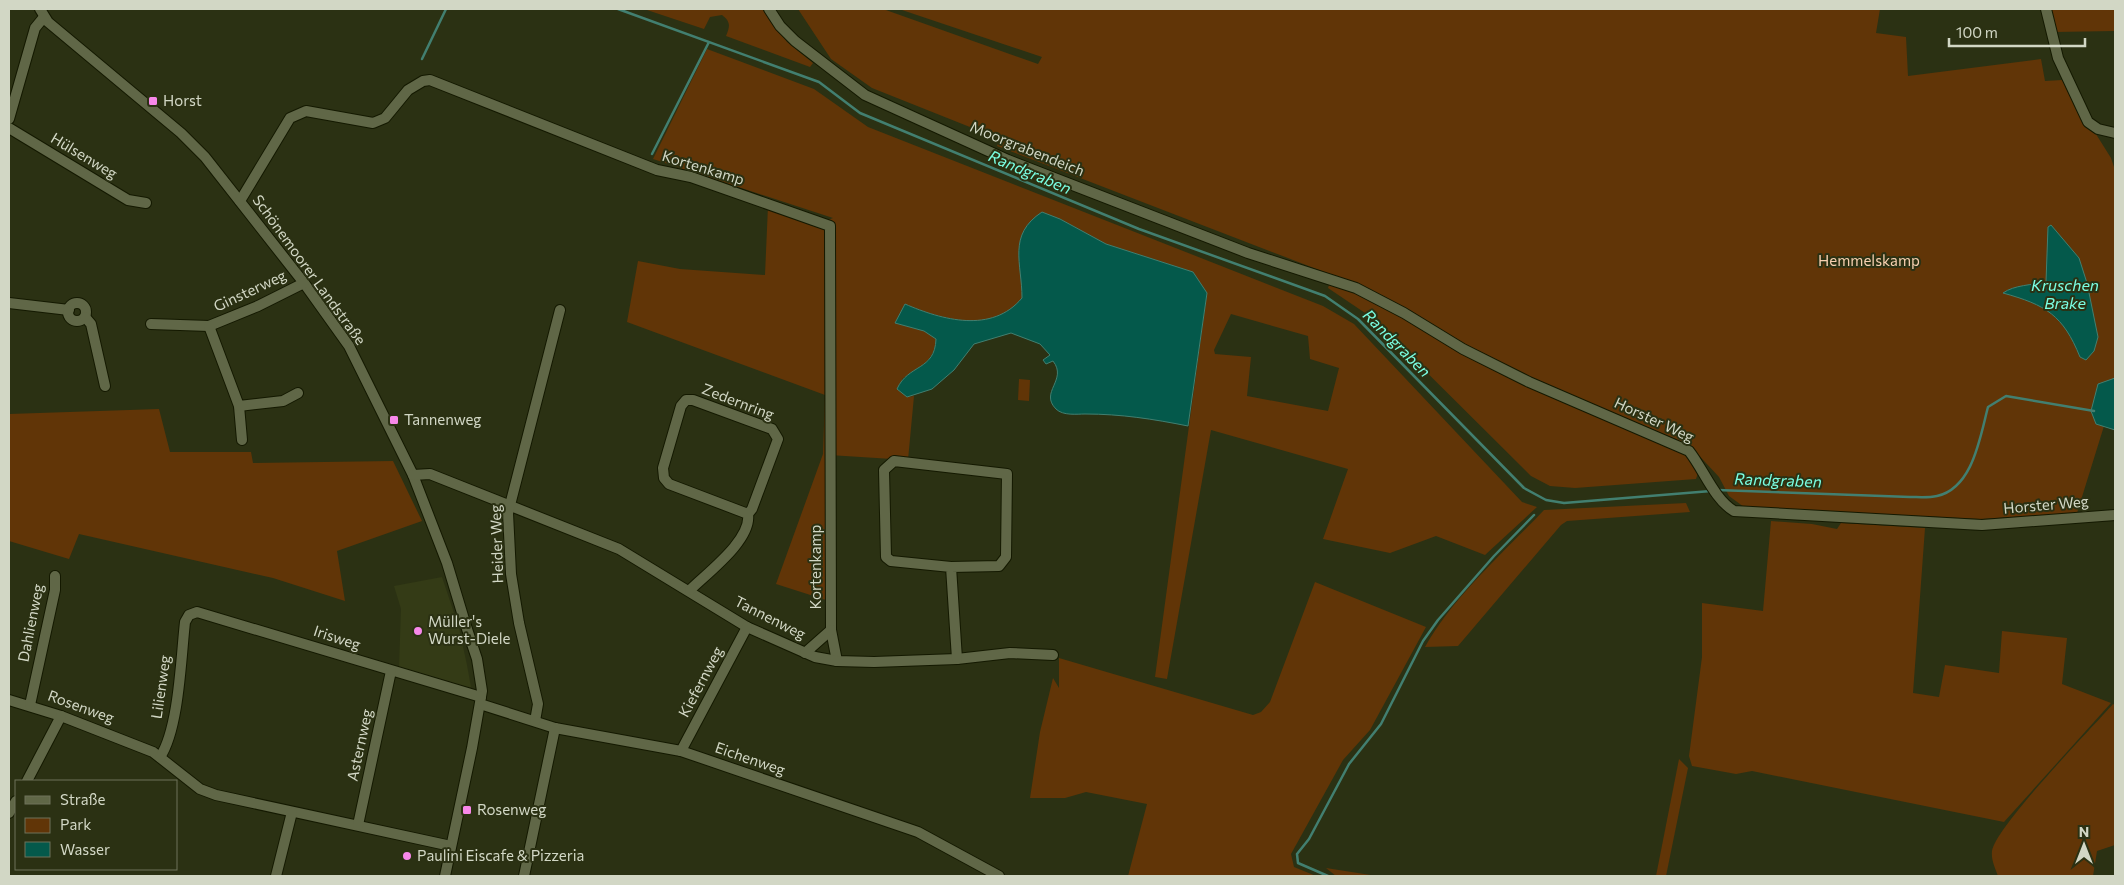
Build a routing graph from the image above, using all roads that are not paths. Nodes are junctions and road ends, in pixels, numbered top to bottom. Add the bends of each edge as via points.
1 (768, 9) edge
2 (2046, 9) edge
3 (42, 13) edge
4 (9, 119) edge
5 (9, 128) edge
6 (2115, 133) edge
7 (240, 201) junction
8 (146, 203) dead end
9 (1331, 279) joint
10 (304, 283) junction
11 (9, 303) edge
12 (560, 310) dead end
13 (151, 324) dead end
14 (209, 326) junction
15 (105, 386) dead end
16 (298, 393) dead end
17 (239, 406) junction
18 (242, 440) dead end
19 (413, 475) junction
20 (509, 505) junction
21 (748, 514) junction
22 (2115, 515) edge
23 (951, 567) junction
24 (55, 576) dead end
25 (690, 590) junction
26 (186, 619) joint
27 (747, 627) junction
28 (831, 630) junction
29 (805, 653) junction
30 (1053, 655) dead end
31 (957, 659) junction
32 (837, 661) junction
33 (391, 671) junction
34 (9, 700) edge
35 (481, 701) junction
36 (30, 705) junction
37 (61, 716) junction
38 (535, 721) junction
39 (555, 728) junction
40 (680, 751) junction
41 (160, 757) junction
42 (28, 780) edge
43 (292, 812) junction
44 (358, 826) junction
45 (452, 846) junction
46 (276, 876) edge
47 (445, 876) edge
48 (524, 876) edge
49 (999, 876) edge

1 - 9 street, Moorgrabendeich via 780,26 826,67 865,95 1008,160 1248,253
2 - 6 street via 2058,58 2088,122 2098,129
3 - 4 street
3 - 7 street, Schönemoorer Landstraße via 205,156
5 - 8 street, Hülsenweg via 128,200
7 - 10 street, Schönemoorer Landstraße
7 - 28 street, Kortenkamp via 290,118 306,111 373,123 386,118 408,90 430,80 657,170 691,178 830,226
9 - 22 street, Horster Weg via 1380,300 1463,349 1528,382 1689,451 1722,502 1734,511 1982,525
10 - 14 street, Ginsterweg
10 - 19 street, Schönemoorer Landstraße via 349,346
11 - 15 street via 69,310 73,305 82,305 91,324
12 - 20 street, Heider Weg
13 - 14 street, Ginsterweg
14 - 17 street, Ginsterweg
16 - 17 street via 283,401
17 - 18 street, Ginsterweg
19 - 20 street, Tannenweg via 430,474
19 - 35 street, Schönemoorer Landstraße via 477,659
20 - 25 street, Tannenweg via 619,548
20 - 38 street, Heider Weg via 511,574 538,704
21 - 21 street, Zedernring via 669,484 664,478 663,468 681,406 686,400 694,400 772,429 778,435
21 - 25 street, Zedernring via 747,527 740,541
23 - 23 street via 891,561 886,557 884,470 894,461 1007,474 1006,557 999,566
23 - 31 street
24 - 36 street, Dahlienweg via 55,590
25 - 27 street, Tannenweg
26 - 33 street, Irisweg via 193,613 202,613
26 - 41 street, Lilienweg via 173,714 167,744
27 - 29 street, Tannenweg
27 - 40 street, Kiefernweg
28 - 29 street, Kortenkamp
28 - 32 street, Kortenkamp
29 - 32 street, Tannenweg
30 - 31 street, Tannenweg via 1010,653
31 - 32 street, Tannenweg
33 - 35 street, Irisweg
33 - 44 street, Asternweg
34 - 36 street, Rosenweg
35 - 38 street, Eichenweg
35 - 45 street, Schönemoorer Landstraße
36 - 37 street, Rosenweg
37 - 41 street, Rosenweg
37 - 42 street
38 - 39 street, Eichenweg
39 - 40 street, Eichenweg
39 - 48 street
40 - 49 street, Eichenweg via 918,832
41 - 43 street, Rosenweg via 205,792
43 - 44 street, Rosenweg
43 - 46 street
44 - 45 street, Rosenweg
45 - 47 street, Schönemoorer Landstraße

